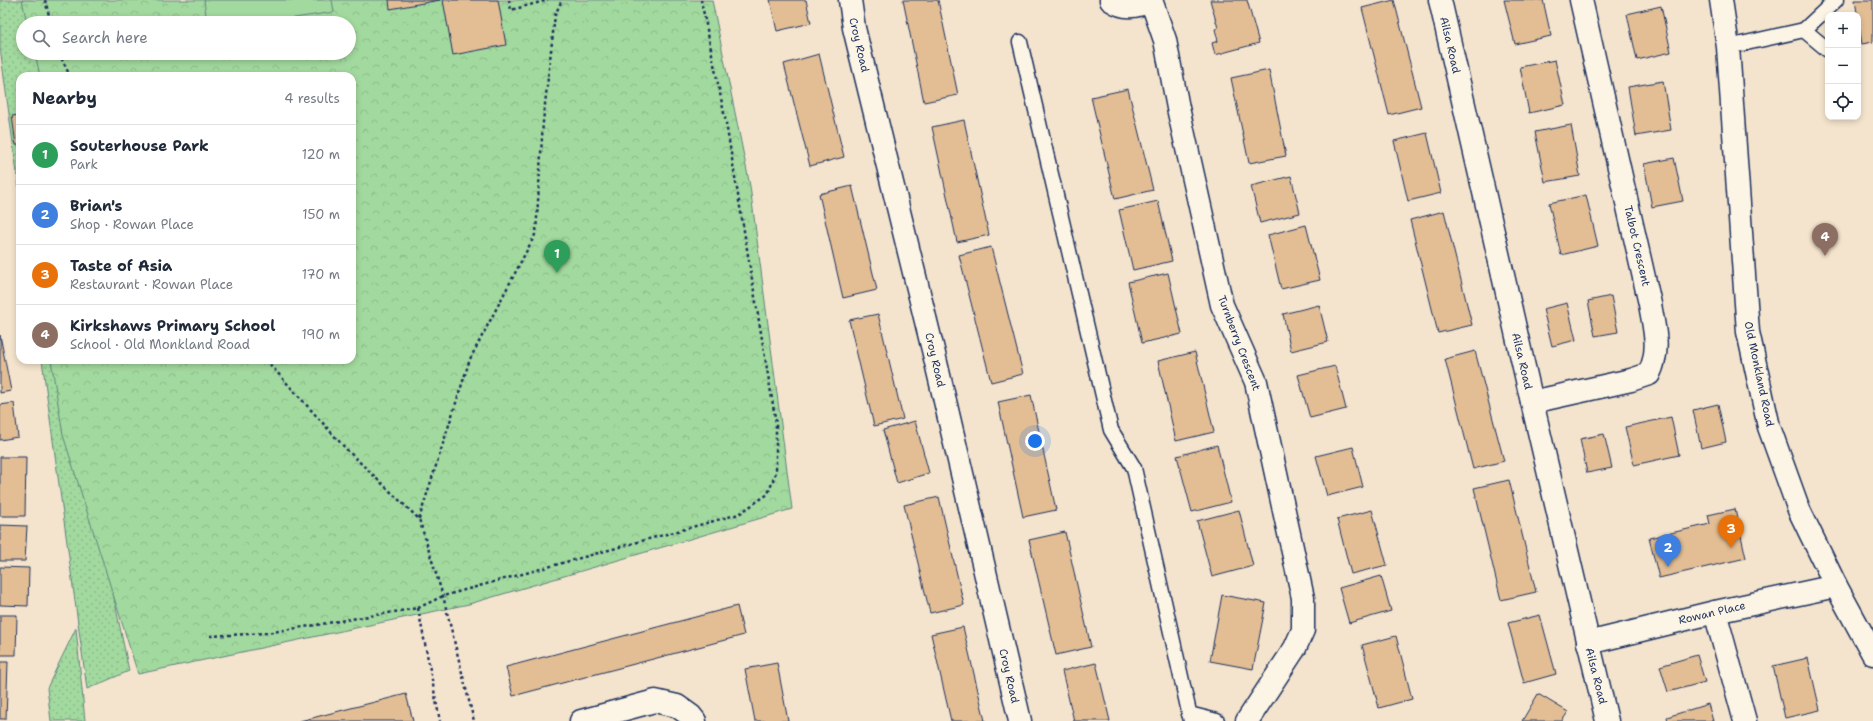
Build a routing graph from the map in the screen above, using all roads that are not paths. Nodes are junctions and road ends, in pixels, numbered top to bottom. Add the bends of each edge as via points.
1 (850, 0) edge
2 (1112, 0) edge
3 (1151, 0) edge
4 (1440, 0) edge
5 (1581, 0) edge
6 (1721, 0) edge
7 (1836, 0) edge
8 (1804, 30) junction
9 (1020, 42) dead end
10 (1728, 47) junction
11 (1826, 48) edge
12 (1532, 402) junction
13 (1836, 586) junction
14 (1715, 612) junction
15 (1588, 644) junction
16 (1873, 654) edge
17 (1190, 717) edge
18 (581, 721) edge
19 (695, 721) edge
20 (1020, 721) edge
21 (1217, 721) edge
22 (1247, 721) edge
23 (1607, 721) edge
24 (1745, 721) edge

1 - 20 street, Croy Road via 854,28
2 - 3 street, Turnberry Crescent via 1124,6 1133,6
3 - 22 street, Turnberry Crescent via 1165,40 1222,305 1256,382 1303,598 1303,630 1295,648
4 - 12 street, Ailsa Road
5 - 12 street, Talbot Crescent via 1650,304 1657,348 1649,374
6 - 10 street, Old Monkland Road
7 - 8 lane
8 - 10 lane
8 - 11 lane
9 - 17 lane via 1110,430 1134,468
10 - 13 street, Old Monkland Road via 1748,332 1769,426 1799,510
12 - 15 street, Ailsa Road
13 - 14 street, Rowan Place
13 - 16 street, Old Monkland Road
14 - 15 street, Rowan Place
14 - 24 street
15 - 23 street, Ailsa Road
17 - 21 lane
18 - 19 street via 655,701 677,706

